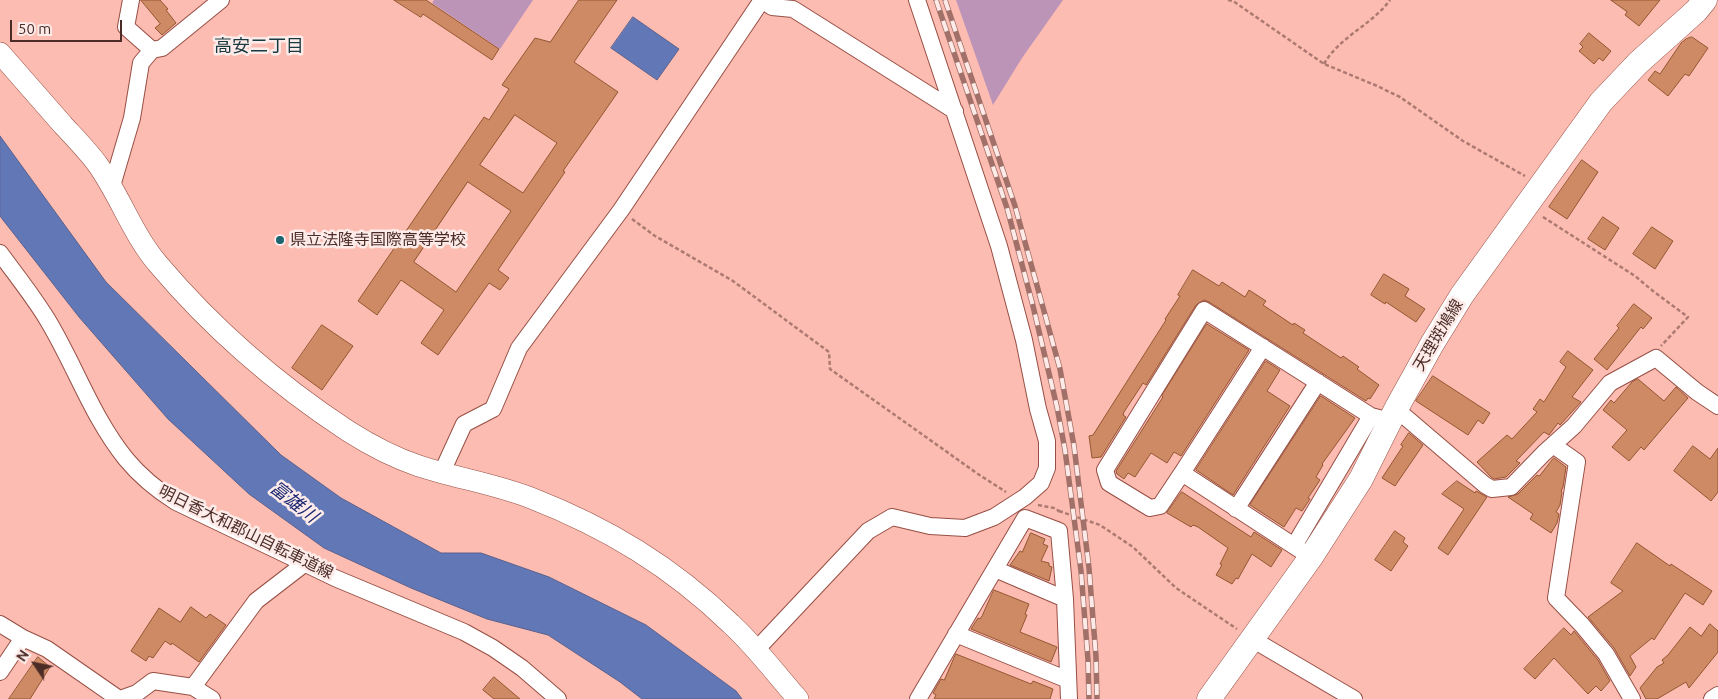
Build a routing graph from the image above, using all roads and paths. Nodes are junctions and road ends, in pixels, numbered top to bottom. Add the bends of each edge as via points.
1 (131, 0) edge
2 (221, 0) edge
3 (762, 0) edge
4 (917, 0) edge
5 (1228, 0) edge
6 (1390, 0) edge
7 (1700, 1) edge
8 (152, 50) junction
9 (0, 53) edge
10 (1324, 64) junction
11 (955, 111) junction
12 (112, 186) junction
13 (1541, 186) junction
14 (1527, 206) junction
15 (621, 210) junction
16 (0, 254) edge
17 (1263, 347) junction
18 (1656, 358) junction
19 (1318, 382) junction
20 (1718, 406) edge
21 (1386, 415) junction
22 (1553, 445) junction
23 (442, 472) junction
24 (1182, 473) junction
25 (1019, 500) junction
26 (1236, 509) junction
27 (1059, 511) dead end
28 (1302, 551) junction
29 (304, 564) junction
30 (995, 569) junction
31 (1065, 599) junction
32 (0, 624) edge
33 (956, 634) junction
34 (23, 638) junction
35 (1252, 639) junction
36 (756, 650) junction
37 (0, 672) edge
38 (1068, 680) junction
39 (193, 687) junction
40 (1718, 695) edge
41 (119, 699) edge
42 (212, 699) edge
43 (558, 699) edge
44 (798, 699) edge
45 (918, 699) edge
46 (1069, 699) edge
47 (1209, 699) edge
48 (1354, 699) edge
49 (1632, 699) edge
50 (1712, 699) edge

1 - 8 street via 126,27
2 - 8 street via 162,48
3 - 11 street via 772,7 793,9
3 - 15 street
4 - 11 street
5 - 10 path
6 - 10 path via 1372,20 1340,43
7 - 13 main road, 天理斑鳩線 via 1696,11 1638,63 1601,102
8 - 12 street via 141,63 132,118
9 - 12 street
10 - 13 path via 1400,97 1463,141
11 - 25 street via 999,246 1047,441 1048,468 1041,483
12 - 23 street via 156,261 194,305 270,374 351,433 417,466
13 - 14 main road, 天理斑鳩線
14 - 18 path via 1635,276 1688,317 1662,343
14 - 21 main road, 天理斑鳩線 via 1462,295
15 - 23 street via 519,348 493,409 464,424
15 - 25 path via 655,236 733,281 829,352 830,370
16 - 29 street via 47,320 109,434 141,475 176,502
17 - 19 street
17 - 24 street
17 - 24 street via 1204,310 1105,470 1110,482 1150,508 1160,506
18 - 20 street
18 - 22 street via 1610,382 1574,426
19 - 21 street
19 - 26 street
21 - 22 street via 1492,489 1511,487
21 - 28 main road, 天理斑鳩線 via 1361,479
22 - 49 street via 1577,462 1556,598 1606,654
23 - 36 street via 529,497 607,532 654,560 698,594
24 - 26 street
25 - 36 street via 994,517 965,528 930,526 892,517 868,531
26 - 28 street
27 - 35 path via 1100,525 1133,547 1176,588
28 - 35 main road, 天理斑鳩線
29 - 39 street via 256,601
29 - 43 street via 464,632 522,668
30 - 31 street
30 - 31 street via 1025,518 1059,531
30 - 33 street
31 - 38 street
32 - 34 street
33 - 38 street
33 - 45 street
34 - 37 street
34 - 41 street via 47,649
35 - 47 main road, 天理斑鳩線
35 - 48 street
36 - 44 street
38 - 46 street
39 - 41 street via 153,680 137,693
39 - 42 street
40 - 50 street

